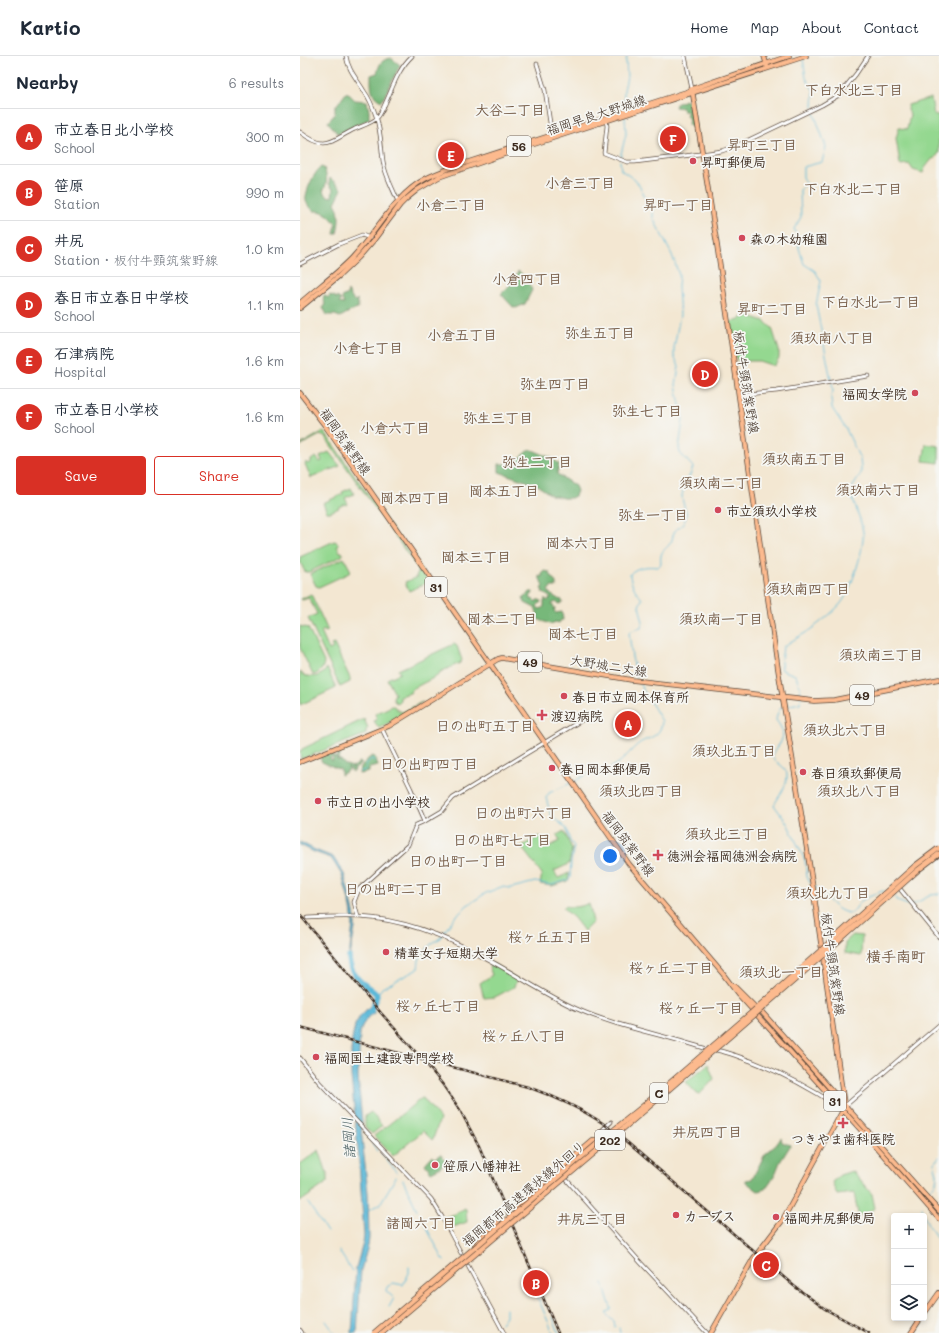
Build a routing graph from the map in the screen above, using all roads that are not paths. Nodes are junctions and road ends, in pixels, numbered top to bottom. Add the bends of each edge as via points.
1 (346, 56) edge
2 (412, 56) edge
3 (685, 56) edge
4 (764, 56) edge
5 (768, 56) edge
6 (789, 56) edge
7 (806, 56) edge
8 (868, 56) edge
9 (537, 64) dead end
10 (769, 65) junction
11 (692, 91) junction
12 (377, 118) junction
13 (605, 119) junction
14 (300, 132) edge
15 (552, 137) junction
16 (703, 153) junction
17 (399, 203) junction
18 (370, 238) junction
19 (300, 264) edge
20 (300, 302) edge
21 (300, 308) edge
22 (868, 376) dead end
23 (300, 394) edge
24 (739, 395) junction
25 (490, 664) junction
26 (939, 679) edge
27 (784, 698) junction
28 (590, 715) dead end
29 (382, 729) junction
30 (544, 743) junction
31 (300, 762) edge
32 (425, 821) junction
33 (939, 847) edge
34 (939, 855) edge
35 (896, 884) junction
36 (900, 888) junction
37 (358, 916) junction
38 (307, 918) tunnel mouth
39 (939, 937) edge
40 (821, 950) junction
41 (823, 957) junction
42 (754, 1009) junction
43 (759, 1013) junction
44 (939, 1025) edge
45 (707, 1049) junction
46 (716, 1049) junction
47 (300, 1058) edge
48 (845, 1104) junction
49 (843, 1110) junction
50 (611, 1122) dead end
51 (600, 1132) dead end
52 (563, 1176) junction
53 (515, 1211) tunnel mouth
54 (939, 1211) edge
55 (520, 1217) dead end
56 (939, 1219) edge
57 (499, 1224) tunnel mouth
58 (504, 1230) dead end
59 (461, 1253) dead end
60 (468, 1266) dead end
61 (939, 1293) edge
62 (927, 1310) edge
63 (919, 1321) edge
64 (300, 1330) edge
65 (302, 1333) edge
66 (373, 1333) edge
67 (382, 1333) edge
68 (504, 1333) edge
69 (706, 1333) edge
70 (711, 1333) edge
71 (911, 1333) edge

1 - 12 street via 354,78 365,92
2 - 12 street via 399,72
3 - 11 street
4 - 10 main road
5 - 10 main road
6 - 10 main road, 福岡早良大野城線 / 56
7 - 10 main road, 福岡早良大野城線 / 56
8 - 16 street via 845,89 831,100 736,146
9 - 15 street via 545,90
10 - 11 main road, 福岡早良大野城線 / 56
11 - 13 main road, 福岡早良大野城線 / 56
11 - 16 main road, 板付牛頸筑紫野線
12 - 14 street via 325,144 314,142
12 - 17 street via 387,178
13 - 15 main road, 福岡早良大野城線 / 56
13 - 16 street via 604,153 627,162
15 - 17 main road, 福岡早良大野城線 / 56 via 444,175
16 - 24 main road, 板付牛頸筑紫野線
17 - 18 main road, 福岡早良大野城線 / 56 via 385,216
17 - 21 main road, 福岡早良大野城線 / 56 via 359,257
18 - 19 street via 362,235
18 - 20 main road, 福岡早良大野城線 / 56 via 351,259
22 - 24 street
23 - 25 main road, 福岡筑紫野線 / 31
24 - 27 main road, 板付牛頸筑紫野線
25 - 27 main road, 大野城二丈線 / 49 via 502,658 632,680
25 - 29 main road, 大野城二丈線 / 49
25 - 30 main road, 福岡筑紫野線 / 31
26 - 27 main road, 大野城二丈線 / 49 via 829,701
27 - 40 main road, 板付牛頸筑紫野線
28 - 30 street
29 - 31 main road, 大野城二丈線 / 49
29 - 32 street
30 - 32 street via 453,798 442,810
30 - 42 main road, 福岡筑紫野線 / 31 via 629,864 738,994
32 - 37 street via 414,826 408,845 359,889 354,902
33 - 35 highway, 202
33 - 66 highway, 福岡都市高速環状線外回り / C, bridge via 642,1107
34 - 36 highway, 202
34 - 67 highway, C, bridge via 918,870 645,1110
35 - 36 street
35 - 40 highway, 202
36 - 39 street
36 - 41 highway, 202
37 - 38 street
37 - 45 street via 388,920 426,931 460,945 585,1012
40 - 41 main road, 板付牛頸筑紫野線
40 - 42 highway, 202
41 - 43 highway, 202
41 - 48 main road, 板付牛頸筑紫野線
42 - 43 main road, 福岡筑紫野線 / 31
42 - 45 highway, 202
43 - 46 highway, 202
43 - 48 main road, 福岡筑紫野線 / 31
43 - 49 main road, 福岡筑紫野線 / 31
44 - 48 street
45 - 46 street
45 - 52 highway, 202 via 601,1141 593,1142
46 - 49 street via 752,1061 789,1078
46 - 52 highway, 202 via 589,1160
47 - 59 street via 319,1082 431,1199
48 - 49 main road, 板付牛頸筑紫野線
48 - 54 main road, 福岡筑紫野線 / 31
49 - 56 main road, 福岡筑紫野線 / 31
49 - 70 main road, 板付牛頸筑紫野線 via 782,1221 753,1259
50 - 51 street
52 - 53 highway
52 - 55 highway via 559,1185 554,1186
52 - 69 street
57 - 66 highway via 484,1234 470,1252
58 - 67 highway
60 - 68 street
61 - 62 main road
63 - 71 main road
64 - 65 street

